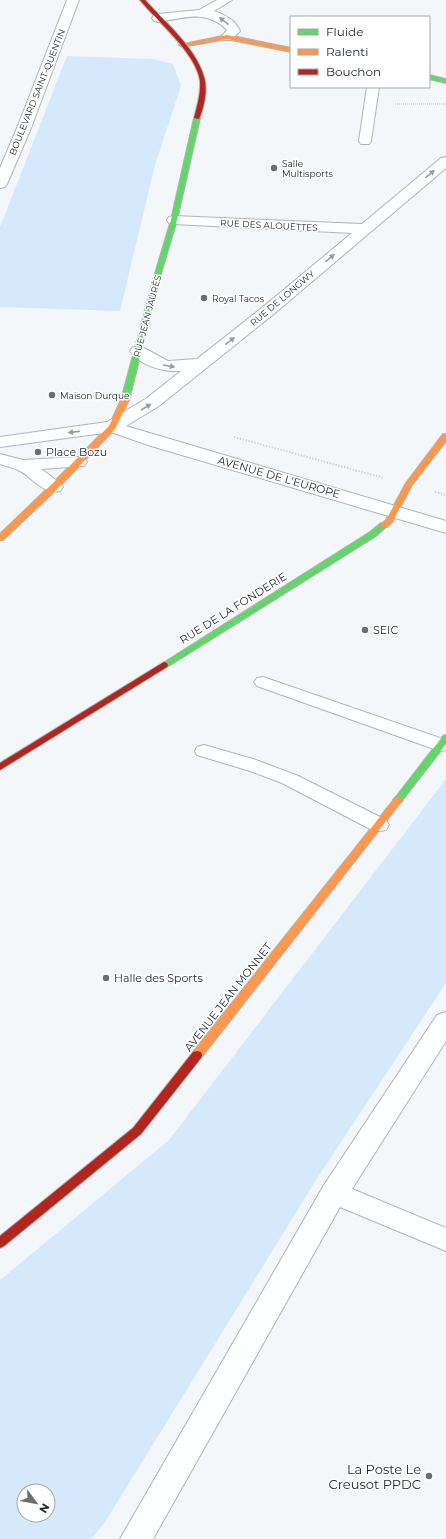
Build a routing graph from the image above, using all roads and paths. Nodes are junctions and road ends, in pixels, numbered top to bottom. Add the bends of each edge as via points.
1 (73, 0) edge
2 (142, 0) edge
3 (226, 0) edge
4 (202, 14) junction
5 (158, 18) junction
6 (227, 37) junction
7 (182, 45) junction
8 (290, 50) edge
9 (430, 77) edge
10 (446, 81) edge
11 (373, 88) edge
12 (371, 104) junction
13 (446, 104) edge
14 (365, 141) dead end
15 (446, 161) edge
16 (0, 184) edge
17 (174, 220) junction
18 (364, 229) junction
19 (138, 351) junction
20 (203, 362) junction
21 (112, 427) junction
22 (227, 435) dead end
23 (446, 436) edge
24 (8, 440) edge
25 (1, 460) edge
26 (78, 462) junction
27 (23, 465) junction
28 (409, 485) junction
29 (54, 487) junction
30 (394, 512) junction
31 (446, 527) edge
32 (0, 538) edge
33 (263, 682) dead end
34 (443, 741) edge
35 (204, 751) dead end
36 (0, 767) edge
37 (379, 825) junction
38 (446, 1020) edge
39 (334, 1193) junction
40 (446, 1240) edge
41 (0, 1243) edge
42 (136, 1539) edge

1 - 16 street, BOULEVARD SAINT-QUENTIN
2 - 5 main road, RUE JEAN JAURÈS
3 - 4 street
4 - 5 street
6 -> 4 street via 233,34 233,28 221,17
5 - 7 main road, RUE JEAN JAURÈS
6 - 7 main road
6 - 8 main road
7 - 17 main road, RUE JEAN JAURÈS via 202,78 202,89
9 - 10 main road
11 - 12 lane
12 - 13 path
12 - 14 lane
18 -> 15 street, RUE DE LONGWY
17 - 18 street, RUE DES ALOUETTES
17 - 19 main road, RUE JEAN JAURÈS
20 -> 18 street, RUE DE LONGWY
19 -> 20 street via 156,364 178,368
19 - 21 main road, RUE JEAN JAURÈS via 125,398
21 -> 20 street, RUE DE LONGWY via 154,402
21 -> 24 street
21 - 26 main road, RUE JEAN JAURÈS
21 - 30 street, AVENUE DE L'EUROPE
22 - 28 path
23 - 28 main road, RUE DE LA FONDERIE
24 - 26 street via 55,452
25 - 27 street
26 - 27 street
26 - 29 main road, RUE JEAN JAURÈS
27 - 29 street
28 - 30 main road, RUE DE LA FONDERIE
29 - 32 main road, RUE JEAN JAURÈS
30 - 31 street, AVENUE DE L'EUROPE
30 - 36 main road, RUE DE LA FONDERIE via 389,521 373,534
33 - 34 lane
34 - 37 main road, AVENUE JEAN MONNET
35 - 37 lane via 287,778
37 - 41 main road, AVENUE JEAN MONNET via 137,1131
38 - 39 street
39 - 40 street
39 - 42 street

